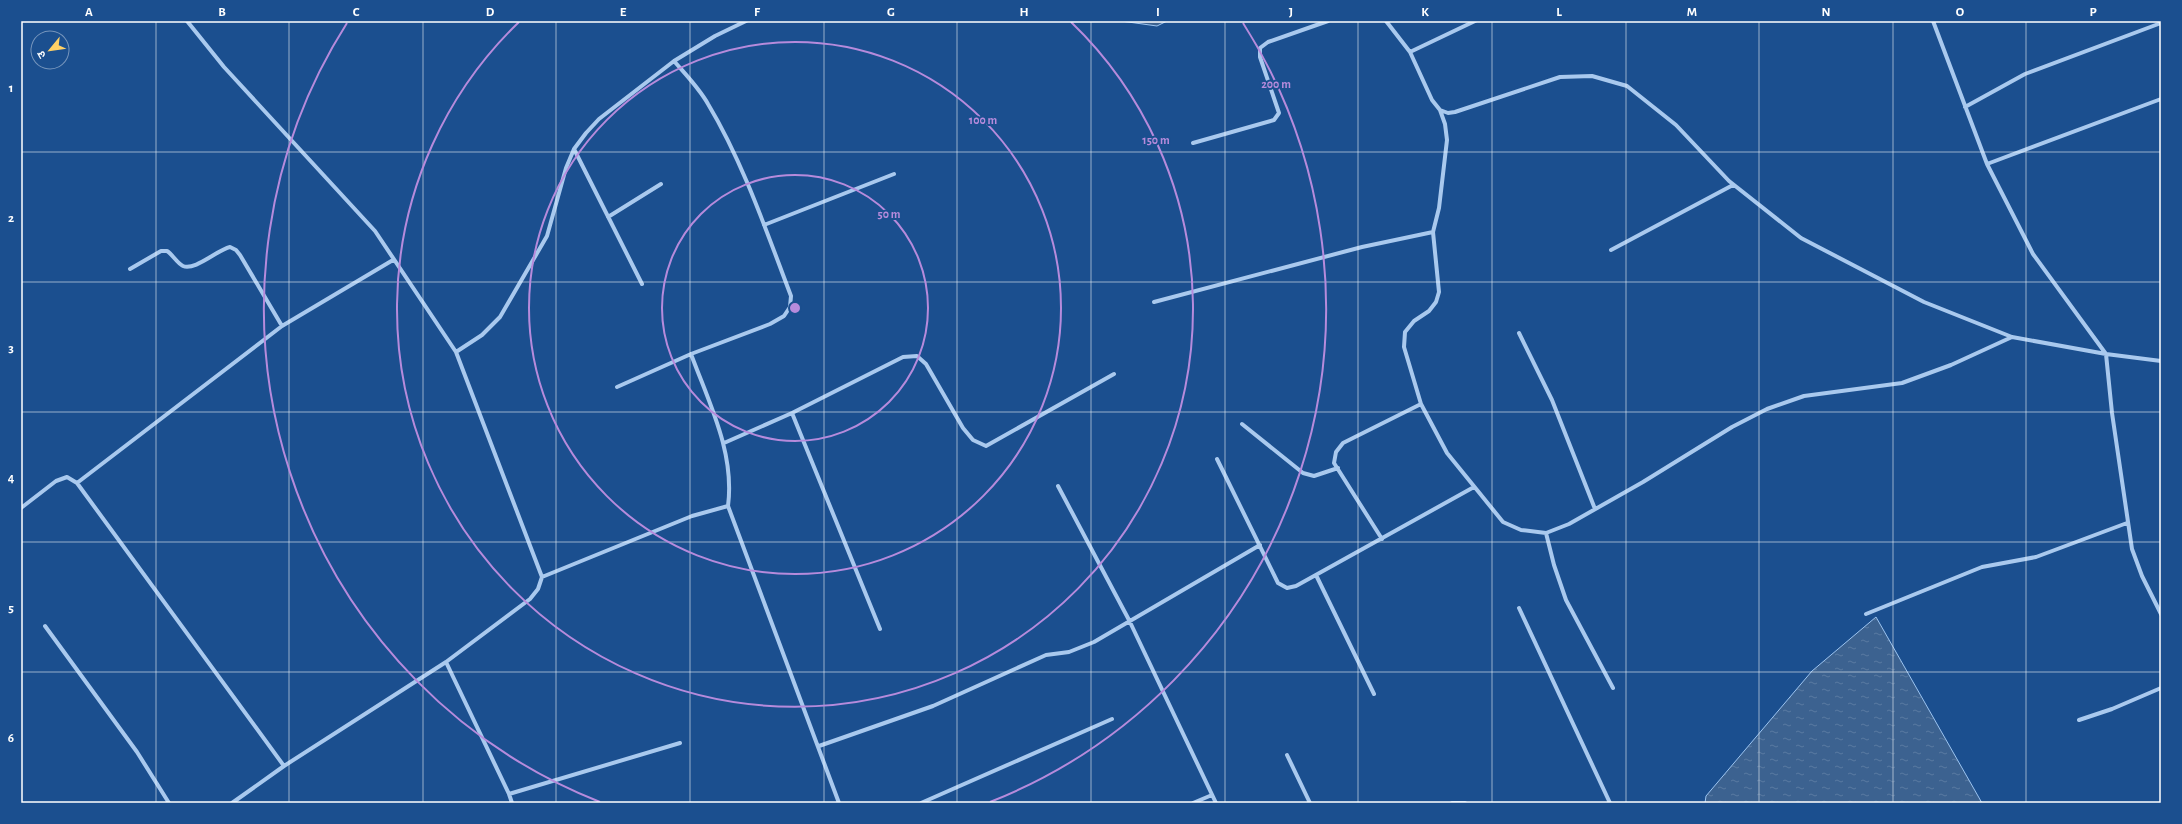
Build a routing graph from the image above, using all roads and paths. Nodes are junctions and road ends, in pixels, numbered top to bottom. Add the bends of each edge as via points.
1 (187, 21) edge
2 (746, 21) edge
3 (1328, 21) edge
4 (1386, 21) edge
5 (1475, 21) edge
6 (1933, 21) edge
7 (2161, 23) edge
8 (1410, 52) junction
9 (674, 61) junction
10 (2161, 99) edge
11 (1965, 107) junction
12 (1440, 110) junction
13 (1193, 143) dead end
14 (574, 149) junction
15 (1987, 164) junction
16 (894, 174) dead end
17 (661, 184) dead end
18 (1733, 185) junction
19 (608, 217) junction
20 (764, 225) junction
21 (1433, 232) junction
22 (1611, 250) dead end
23 (393, 260) junction
24 (130, 269) dead end
25 (642, 284) dead end
26 (1154, 302) dead end
27 (282, 326) junction
28 (1519, 332) dead end
29 (2012, 337) junction
30 (456, 352) junction
31 (691, 354) junction
32 (2106, 354) junction
33 (2161, 361) edge
34 (1114, 374) dead end
35 (618, 387) dead end
36 (1421, 404) junction
37 (792, 413) junction
38 (1242, 424) dead end
39 (724, 444) junction
40 (1217, 459) dead end
41 (1338, 468) junction
42 (76, 483) junction
43 (1058, 486) dead end
44 (1474, 487) junction
45 (728, 506) junction
46 (21, 508) edge
47 (1596, 510) junction
48 (2127, 523) junction
49 (1546, 533) junction
50 (1382, 539) junction
51 (1260, 545) junction
52 (1316, 575) junction
53 (542, 577) junction
54 (1519, 608) dead end
55 (1866, 614) dead end
56 (2161, 614) edge
57 (1129, 620) junction
58 (45, 626) dead end
59 (880, 629) dead end
60 (446, 662) junction
61 (1613, 688) dead end
62 (2161, 688) edge
63 (1374, 694) dead end
64 (1112, 719) dead end
65 (2078, 720) dead end
66 (680, 742) dead end
67 (819, 746) junction
68 (1287, 755) dead end
69 (284, 766) junction
70 (509, 794) junction
71 (1212, 795) junction
72 (169, 803) edge
73 (232, 803) edge
74 (512, 803) edge
75 (839, 803) edge
76 (921, 803) edge
77 (1192, 803) edge
78 (1216, 803) edge
79 (1310, 803) edge
80 (1452, 803) edge
81 (1465, 803) edge
82 (1610, 803) edge

1 - 23 street via 224,67 375,231
2 - 9 street
3 - 13 street via 1268,42 1260,48 1260,58 1279,113 1274,120
4 - 8 street
5 - 8 street
6 - 11 street
7 - 11 street via 2025,74
8 - 12 street via 1432,100
9 - 14 street via 599,119
9 - 20 street via 708,102
10 - 15 street
11 - 15 street
12 - 18 street via 1455,112 1560,78 1592,76 1627,86 1676,125
12 - 21 street via 1447,140 1439,208
14 - 19 street
14 - 30 street via 566,168 547,236 500,317 482,335
15 - 32 street via 2033,254
16 - 20 street
17 - 19 street
18 - 22 street
18 - 29 street via 1801,238 1924,302
19 - 25 street
20 - 31 street via 792,296 790,308 784,316 770,324
21 - 26 street via 1362,247
21 - 36 street via 1439,292 1436,302 1429,311 1414,321 1406,332 1404,347
23 - 27 street
23 - 30 street
24 - 27 street via 161,251 167,251 182,265 188,267 230,247 240,255
27 - 42 street
28 - 47 street via 1552,400
29 - 32 street
29 - 47 street via 1951,365 1902,383 1804,396 1767,409 1732,427
30 - 53 street
31 - 35 street
31 - 39 street
32 - 33 street
32 - 48 street
34 - 37 street via 986,446 973,440 963,428 926,364 917,356 904,357
36 - 41 street via 1342,444 1336,452 1334,463
36 - 44 street via 1447,453
37 - 39 street
37 - 59 street
38 - 41 street via 1303,473 1314,476
39 - 45 street via 730,487
40 - 51 street
41 - 50 street
42 - 46 street via 67,477 56,481
42 - 69 street
43 - 57 street
44 - 49 street via 1503,522 1521,530
44 - 50 street
45 - 53 street via 692,516
45 - 67 street
47 - 49 street
48 - 55 street via 2036,557 1982,567
48 - 56 street via 2132,549 2142,576
49 - 61 street via 1566,600
50 - 52 street
51 - 52 street via 1278,583 1287,588
51 - 57 street
52 - 63 street
53 - 60 street via 538,589 530,599
54 - 82 street
57 - 67 street via 1094,642 1069,652 1046,655 932,706
57 - 71 street
58 - 72 street via 137,752
60 - 69 street
60 - 70 street
62 - 65 street
64 - 76 street
66 - 70 street
67 - 75 street
68 - 79 street
69 - 73 street
70 - 74 street
71 - 77 street
71 - 78 street
80 - 81 street

